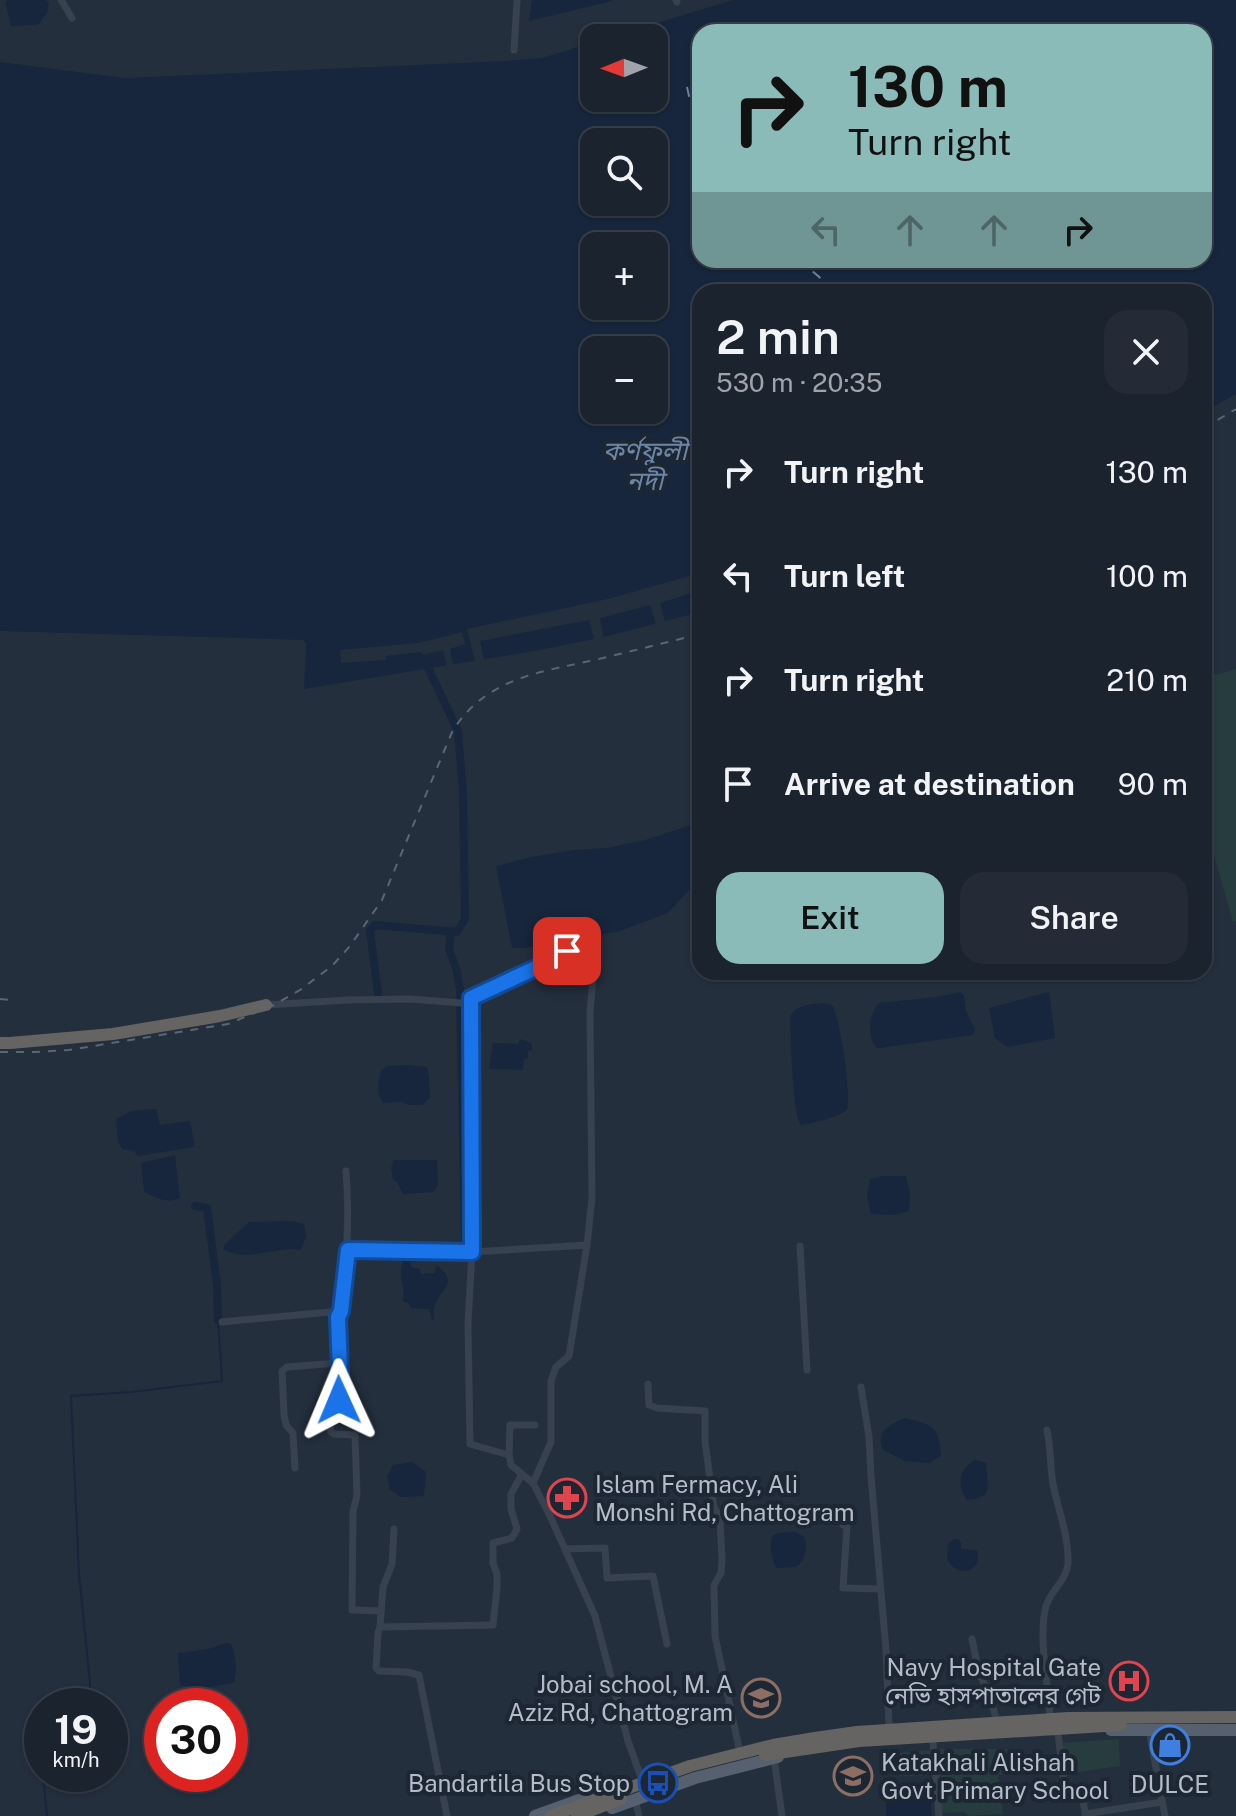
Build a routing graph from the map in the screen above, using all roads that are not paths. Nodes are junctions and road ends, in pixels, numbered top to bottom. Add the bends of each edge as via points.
1 (61, 0) edge
2 (517, 0) edge
3 (72, 18) dead end
4 (514, 50) dead end
5 (471, 998) junction
6 (266, 1005) joint
7 (0, 1043) edge
8 (346, 1171) dead end
9 (587, 1245) junction
10 (800, 1246) dead end
11 (348, 1250) junction
12 (472, 1252) junction
13 (341, 1311) junction
14 (222, 1322) dead end
15 (338, 1363) junction
16 (807, 1370) dead end
17 (648, 1384) dead end
18 (861, 1387) dead end
19 (535, 1425) dead end
20 (1047, 1430) dead end
21 (509, 1455) junction
22 (295, 1468) dead end
23 (522, 1474) junction
24 (533, 1483) junction
25 (843, 1525) dead end
26 (394, 1529) dead end
27 (565, 1549) junction
28 (881, 1589) junction
29 (381, 1611) junction
30 (380, 1627) junction
31 (972, 1639) dead end
32 (667, 1644) dead end
33 (1050, 1716) junction
34 (996, 1719) junction
35 (889, 1725) junction
36 (1236, 1726) edge
37 (1149, 1730) junction
38 (1058, 1733) junction
39 (933, 1742) junction
40 (739, 1748) junction
41 (774, 1758) junction
42 (641, 1778) junction
43 (641, 1797) junction
44 (1162, 1802) junction
45 (1086, 1815) edge
46 (447, 1816) edge
47 (535, 1816) edge
48 (551, 1816) edge
49 (577, 1816) edge
50 (589, 1816) edge
51 (639, 1816) edge
52 (782, 1816) edge
53 (939, 1816) edge
54 (1165, 1816) edge

1 - 3 street
2 - 4 street
5 - 6 street via 460,1003 409,999
5 - 9 street via 596,941
5 - 12 street
6 - 7 highway via 113,1034
8 - 11 street
9 - 12 street
9 - 24 street via 569,1356 556,1367 551,1381 551,1442
10 - 16 street
11 - 12 street
11 - 13 street
12 - 21 street via 470,1444
13 - 14 street
13 - 15 street
15 - 22 street via 282,1371
15 - 29 street via 341,1397 329,1404 331,1432 355,1435 356,1444 352,1610
17 - 40 street via 651,1406 705,1411 722,1560 714,1585 715,1636
18 - 28 street
19 - 21 street via 510,1425
20 - 33 street via 1068,1561 1044,1620
21 - 23 street
23 - 24 street
23 - 30 street via 511,1494 517,1529 512,1538 493,1543 493,1625
24 - 27 street
25 - 28 street via 843,1589
26 - 29 street
27 - 32 street via 605,1548 607,1578 653,1576
27 - 42 street via 595,1616
28 - 35 street
29 - 30 street
30 - 46 street via 376,1668 419,1675
31 - 34 street
33 - 34 main road
33 - 36 main road via 1102,1713
34 - 35 main road
35 - 40 main road
36 - 37 main road
36 - 48 highway via 1068,1718 857,1732 773,1745 690,1766
36 - 49 highway via 1122,1725 859,1741 775,1753 692,1774
37 - 38 main road
37 - 44 street
38 - 39 main road
38 - 45 street via 1064,1782 1081,1792
39 - 41 main road
39 - 53 street
40 - 42 main road
41 - 43 main road
41 - 52 street
42 - 43 street
42 - 47 main road
43 - 50 main road
43 - 51 street
44 - 45 street
44 - 54 street

